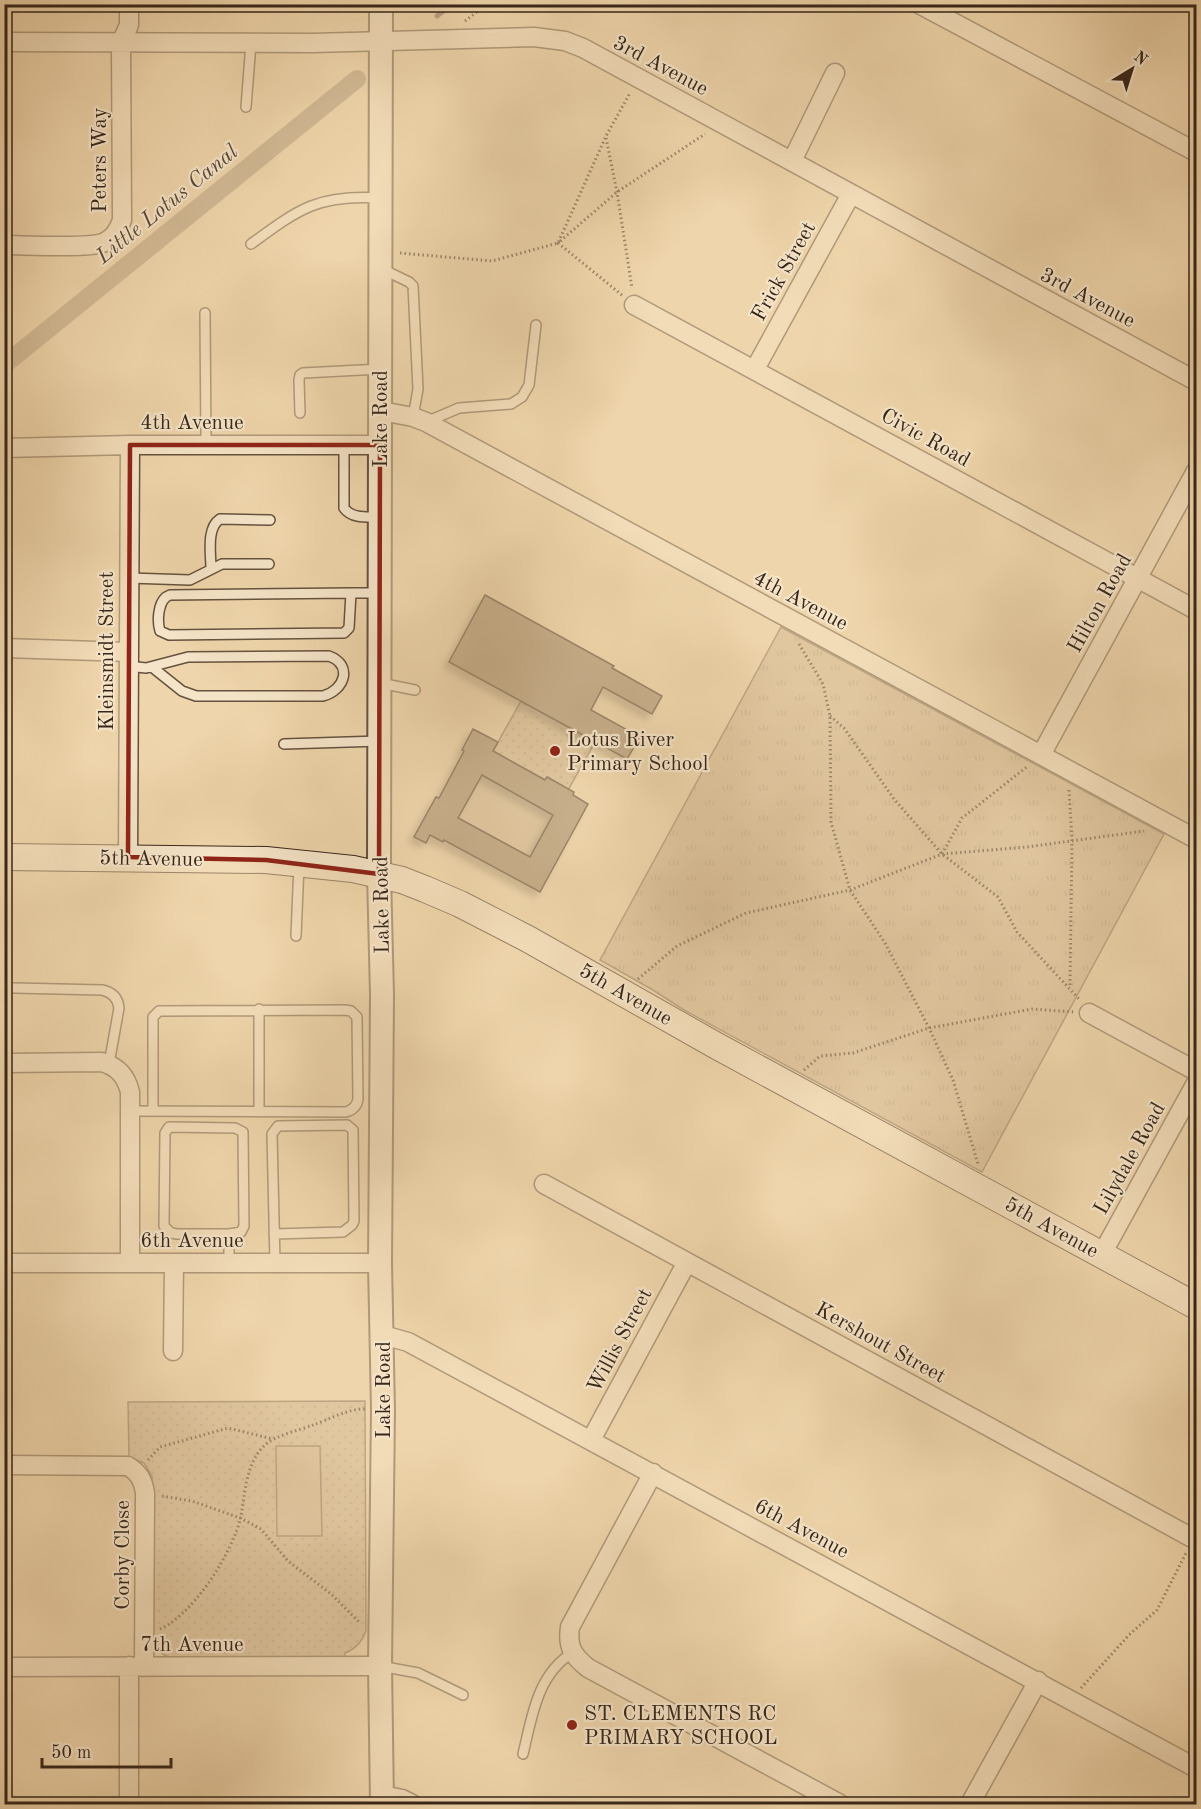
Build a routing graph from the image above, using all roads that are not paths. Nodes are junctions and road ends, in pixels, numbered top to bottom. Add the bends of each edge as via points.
1 (129, 4) edge
2 (381, 4) edge
3 (919, 4) edge
4 (4, 42) edge
5 (121, 42) junction
6 (381, 42) junction
7 (250, 43) junction
8 (835, 73) dead end
9 (246, 107) dead end
10 (1197, 152) edge
11 (792, 161) junction
12 (851, 194) junction
13 (381, 198) junction
14 (251, 244) dead end
15 (4, 245) edge
16 (380, 260) junction
17 (634, 305) road end
18 (205, 313) dead end
19 (536, 325) dead end
20 (381, 369) junction
21 (755, 369) junction
22 (1197, 381) edge
23 (381, 411) junction
24 (300, 413) dead end
25 (420, 419) junction
26 (130, 445) junction
27 (206, 445) junction
28 (344, 445) junction
29 (380, 445) junction
30 (4, 448) edge
31 (1197, 471) edge
32 (380, 518) junction
33 (270, 520) dead end
34 (269, 564) dead end
35 (211, 569) junction
36 (129, 578) junction
37 (1139, 578) junction
38 (351, 593) junction
39 (380, 593) junction
40 (1197, 610) edge
41 (4, 648) edge
42 (128, 659) junction
43 (152, 667) junction
44 (380, 683) junction
45 (415, 690) dead end
46 (380, 741) junction
47 (284, 744) dead end
48 (1041, 755) junction
49 (1197, 839) edge
50 (4, 857) edge
51 (128, 857) junction
52 (300, 862) junction
53 (379, 874) junction
54 (296, 936) dead end
55 (14, 988) dead end
56 (259, 1010) junction
57 (1089, 1013) road end
58 (4, 1063) edge
59 (109, 1064) junction
60 (1197, 1071) edge
61 (1197, 1083) edge
62 (130, 1111) junction
63 (153, 1111) junction
64 (260, 1112) junction
65 (544, 1184) dead end
66 (229, 1234) junction
67 (274, 1234) junction
68 (1102, 1254) junction
69 (687, 1262) junction
70 (4, 1263) edge
71 (130, 1263) junction
72 (174, 1263) junction
73 (229, 1263) junction
74 (275, 1263) junction
75 (380, 1263) junction
76 (1197, 1306) edge
77 (382, 1335) junction
78 (173, 1351) dead end
79 (591, 1440) junction
80 (4, 1465) edge
81 (653, 1473) junction
82 (1195, 1539) edge
83 (572, 1653) junction
84 (137, 1666) junction
85 (380, 1666) junction
86 (4, 1667) edge
87 (1038, 1682) junction
88 (463, 1695) dead end
89 (524, 1754) dead end
90 (1197, 1768) edge
91 (382, 1800) edge
92 (129, 1804) edge
93 (412, 1804) edge
94 (840, 1804) edge
95 (970, 1804) edge

1 - 5 street via 129,25
2 - 6 street, Lake Road
3 - 10 street
4 - 5 street, 3rd Avenue
5 - 7 street, 3rd Avenue
5 - 15 street, Peters Way via 120,228 97,245
6 - 7 street, 3rd Avenue
6 - 11 street, 3rd Avenue via 550,38 565,41
6 - 13 street, Lake Road
7 - 9 lane
8 - 11 street
11 - 12 street, 3rd Avenue
12 - 21 street, Frick Street
12 - 22 street, 3rd Avenue
13 - 14 lane via 349,197 320,202 292,214
13 - 16 street, Lake Road
16 - 20 street, Lake Road
16 - 25 lane via 413,286
17 - 21 street, Civic Road
18 - 27 lane
19 - 25 lane via 529,385 522,397 511,404 459,408
20 - 23 street, Lake Road
20 - 24 lane via 303,373 299,380
21 - 37 street, Civic Road
23 - 25 street, 4th Avenue
23 - 29 street, Lake Road
25 - 48 street, 4th Avenue
26 - 27 street, 4th Avenue
26 - 30 street, 4th Avenue
26 - 36 street, Kleinsmidt Street
27 - 28 street, 4th Avenue
28 - 29 street, 4th Avenue
28 - 32 lane via 344,508 356,516
29 - 32 street, Lake Road
31 - 37 street, Hilton Road
32 - 39 street, Lake Road
33 - 35 lane via 216,521 212,529
34 - 35 lane via 222,564
35 - 36 lane via 190,580
36 - 42 street, Kleinsmidt Street
37 - 40 street, Civic Road
37 - 48 street, Hilton Road
38 - 38 lane via 170,596 160,604 159,627 169,635 344,633 349,628
38 - 39 lane
39 - 44 street, Lake Road
41 - 42 street
42 - 43 lane
42 - 51 street, Kleinsmidt Street
43 - 43 lane via 188,657 329,656 339,662 343,678 338,688 323,696 196,696 182,691
44 - 45 lane
44 - 46 street, Lake Road
46 - 47 lane
46 - 53 street, Lake Road
48 - 49 street, 4th Avenue
50 - 51 main road, 5th Avenue
51 - 52 main road, 5th Avenue
52 - 53 main road, 5th Avenue
52 - 54 lane
53 - 68 main road, 5th Avenue via 460,904 528,939
53 - 75 street, Lake Road
55 - 59 lane via 102,990 112,994 119,1008
56 - 63 lane via 155,1013
56 - 64 lane
56 - 64 lane via 351,1011 358,1020 357,1105 346,1112
57 - 60 street
58 - 59 street
59 - 62 street via 120,1071 128,1084
61 - 68 street, Lilydale Road
62 - 63 lane
62 - 71 street
63 - 64 lane
65 - 69 street, Kershout Street
66 - 66 lane via 241,1232 244,1226 243,1132 235,1128 169,1127 165,1132 164,1226 177,1234
66 - 73 lane
67 - 67 lane via 273,1131 278,1126 351,1127 352,1225 343,1232
67 - 74 lane
68 - 76 main road, 5th Avenue
69 - 79 street, Willis Street
69 - 82 street, Kershout Street
70 - 71 street, 6th Avenue
71 - 72 street, 6th Avenue
72 - 73 street, 6th Avenue
72 - 78 street
73 - 74 street, 6th Avenue
74 - 75 street, 6th Avenue
75 - 77 street, Lake Road
77 - 79 street, 6th Avenue via 408,1342
77 - 85 street, Lake Road
79 - 81 street, 6th Avenue
80 - 84 street, Corby Close via 128,1466 143,1480 145,1636
81 - 83 street via 570,1627
81 - 87 street, 6th Avenue
83 - 89 lane via 551,1672 540,1690
83 - 94 street via 588,1668
84 - 85 street, 7th Avenue
84 - 86 street, 7th Avenue
84 - 92 street, Corby Close
85 - 88 lane via 418,1673
85 - 91 street, Lake Road
87 - 90 street, 6th Avenue
87 - 95 street
91 - 93 street via 402,1799

